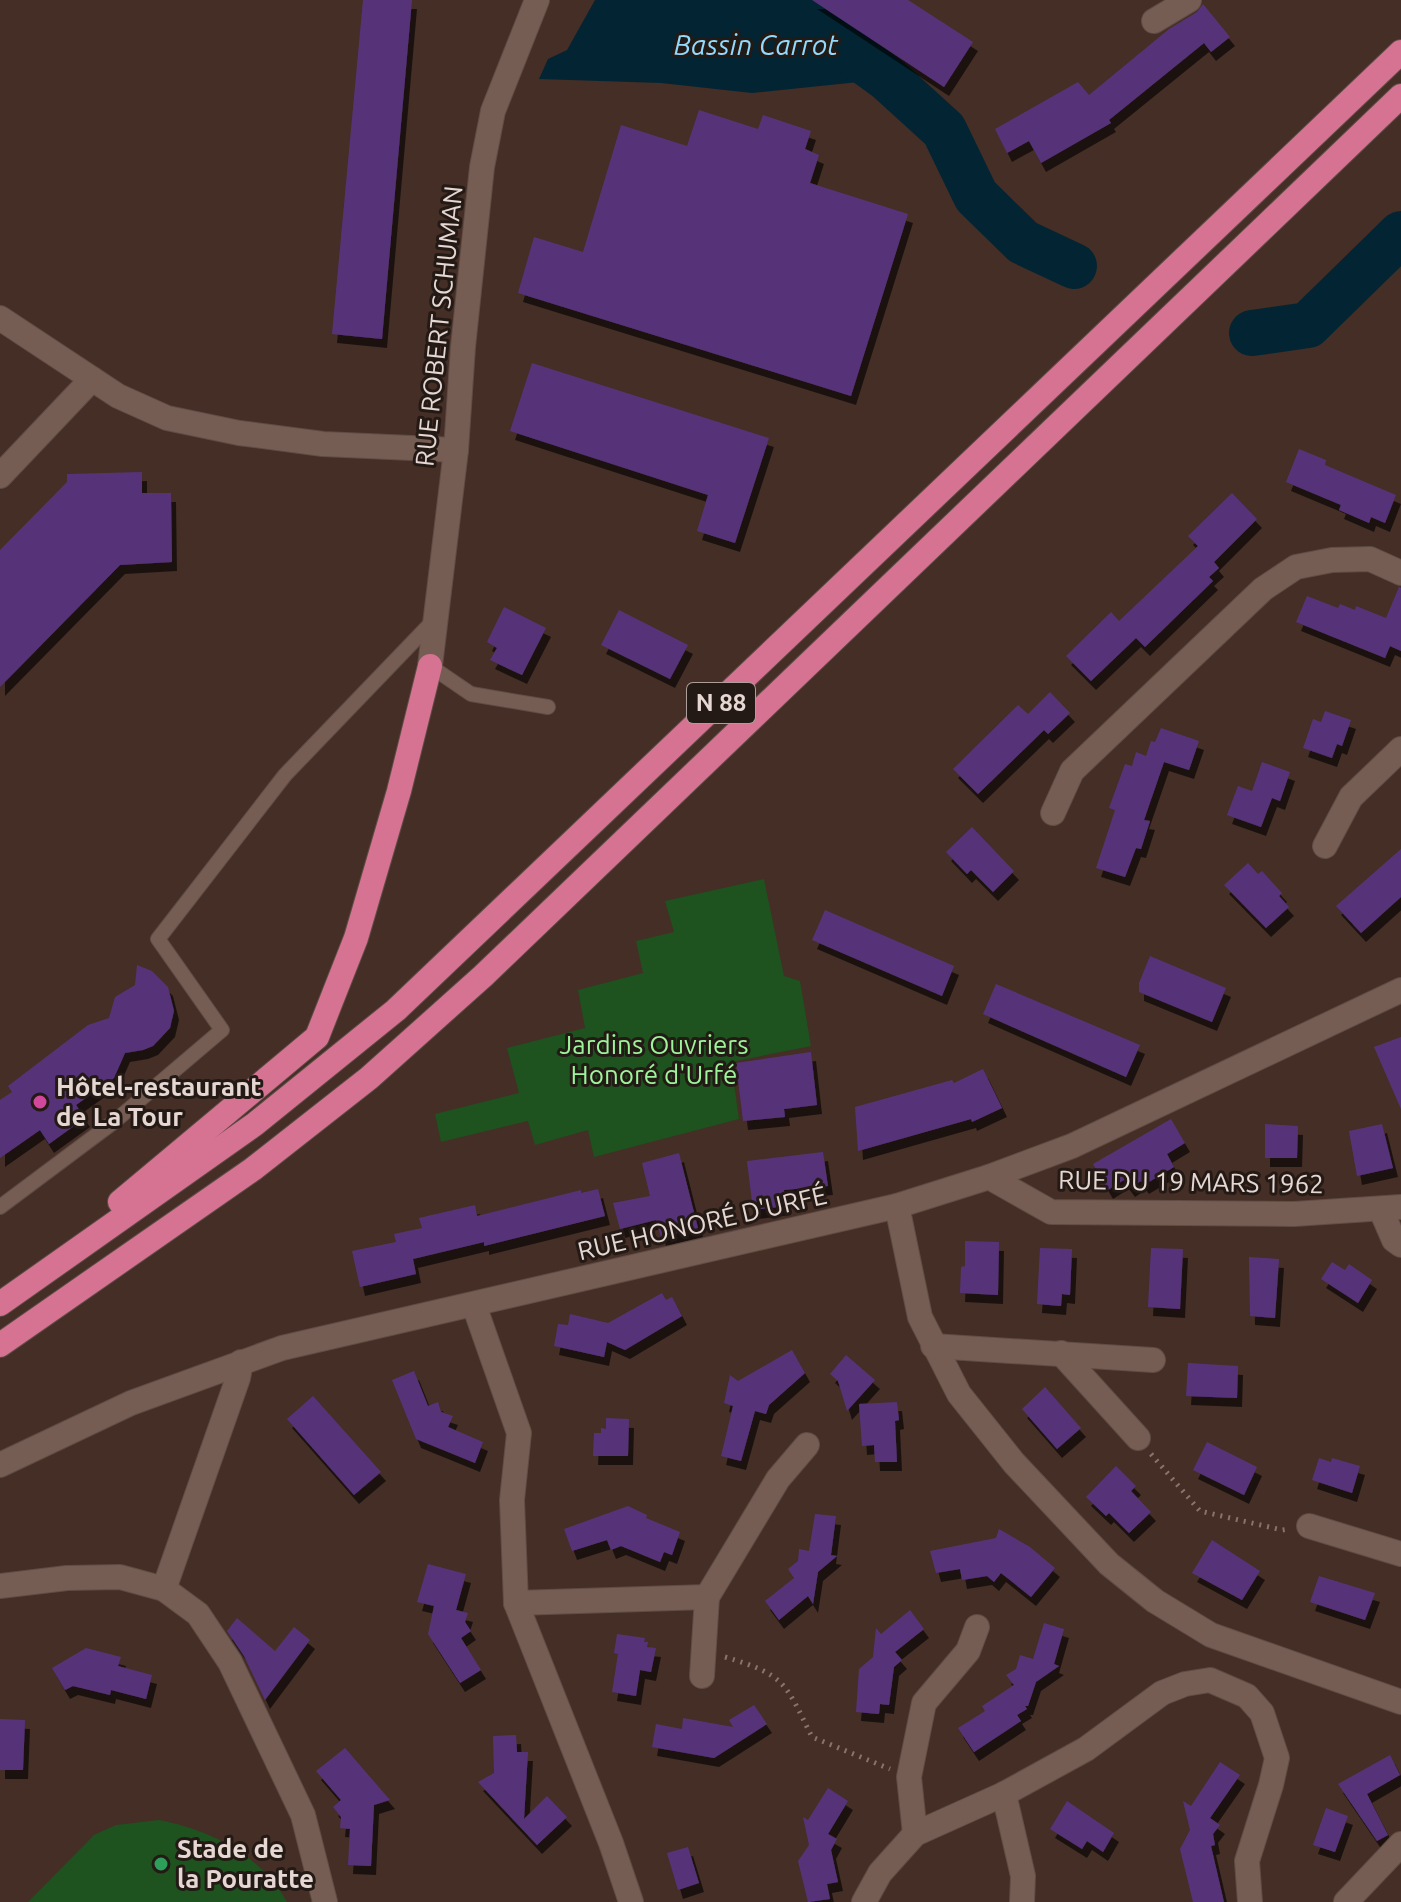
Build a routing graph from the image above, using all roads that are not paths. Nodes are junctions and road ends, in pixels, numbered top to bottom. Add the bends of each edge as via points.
1 (537, 0) edge
2 (1189, 0) edge
3 (1154, 21) dead end
4 (1401, 52) edge
5 (1401, 96) edge
6 (0, 318) edge
7 (92, 379) junction
8 (456, 450) junction
9 (0, 476) edge
10 (1401, 573) edge
11 (435, 618) junction
12 (430, 666) junction
13 (548, 707) dead end
14 (1401, 749) edge
15 (1053, 813) dead end
16 (1325, 846) dead end
17 (1401, 990) edge
18 (989, 1177) junction
19 (897, 1206) junction
20 (0, 1207) edge
21 (1391, 1208) edge
22 (1401, 1245) edge
23 (0, 1303) edge
24 (474, 1305) junction
25 (0, 1345) edge
26 (933, 1346) junction
27 (1061, 1353) junction
28 (1153, 1360) dead end
29 (241, 1362) junction
30 (1138, 1438) road end
31 (807, 1445) dead end
32 (0, 1465) edge
33 (1309, 1526) road end
34 (1401, 1554) edge
35 (0, 1586) edge
36 (164, 1589) junction
37 (707, 1597) junction
38 (516, 1603) junction
39 (977, 1627) dead end
40 (702, 1676) dead end
41 (1401, 1702) edge
42 (1004, 1794) junction
43 (915, 1834) junction
44 (1401, 1844) edge
45 (325, 1902) edge
46 (631, 1902) edge
47 (864, 1902) edge
48 (1022, 1902) edge
49 (1250, 1902) edge
50 (1346, 1902) edge

1 - 8 street, RUE ROBERT SCHUMAN via 493,111 482,167
2 - 3 street
4 - 23 highway, N 88 via 396,1010 255,1124
5 - 25 highway, N 88 via 369,1078 253,1169
6 - 7 street
7 - 8 street via 167,418 239,433 323,444
7 - 9 street
8 - 11 street, RUE ROBERT SCHUMAN
10 - 15 street via 1370,559 1332,560 1296,567 1263,589 1072,771
11 - 12 street, RUE ROBERT SCHUMAN
11 - 20 lane via 285,775 158,939 222,1030 115,1121
12 - 13 lane via 471,694
12 - 23 highway via 356,938 317,1037
14 - 16 street via 1351,797
17 - 18 street, RUE HONORÉ D'URFÉ via 1072,1146
18 - 19 street, RUE HONORÉ D'URFÉ
18 - 21 street, RUE DU 19 MARS 1962 via 1051,1212 1294,1214
19 - 24 street, RUE HONORÉ D'URFÉ
19 - 26 street via 920,1317
21 - 22 street via 1394,1240
24 - 29 street, RUE HONORÉ D'URFÉ
24 - 38 street via 519,1433 512,1500
26 - 27 street
26 - 41 street via 959,1394 1014,1463 1109,1564 1155,1601 1211,1635
27 - 28 street
27 - 30 street
29 - 32 street, RUE HONORÉ D'URFÉ via 131,1403
29 - 36 street
31 - 37 street via 778,1479
33 - 34 street
35 - 36 street via 120,1577
36 - 45 street via 198,1614 230,1662 303,1815
37 - 38 street
37 - 40 street
38 - 46 street
39 - 43 street via 968,1651 924,1703 909,1777
42 - 43 street
42 - 48 street via 1023,1876
42 - 49 street via 1086,1749 1162,1693 1210,1680 1247,1696 1262,1713 1277,1758 1247,1861
43 - 47 street via 880,1873
44 - 50 street

